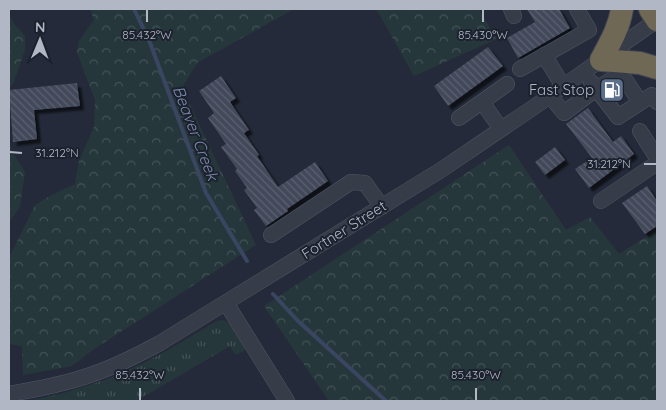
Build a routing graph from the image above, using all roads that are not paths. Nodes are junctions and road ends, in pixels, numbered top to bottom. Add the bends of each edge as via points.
1 (577, 9) edge
2 (622, 9) edge
3 (650, 9) edge
4 (657, 20) edge
5 (544, 55) junction
6 (592, 66) junction
7 (657, 68) edge
8 (520, 69) dead end
9 (507, 84) dead end
10 (563, 86) junction
11 (596, 89) junction
12 (550, 96) junction
13 (482, 102) junction
14 (640, 102) junction
15 (657, 102) edge
16 (459, 118) dead end
17 (501, 129) junction
18 (640, 131) dead end
19 (657, 158) edge
20 (657, 163) edge
21 (601, 201) dead end
22 (382, 207) junction
23 (271, 235) dead end
24 (226, 303) junction
25 (9, 394) edge
26 (287, 401) edge

1 - 5 street via 589,30
2 - 6 highway via 615,34
3 - 4 highway
4 - 6 street, Fortner Street
5 - 8 street
5 - 10 street
6 - 7 highway via 640,63
6 - 10 street, Fortner Street
6 - 11 street
9 - 13 street
10 - 12 street, Fortner Street
11 - 12 street via 564,113
11 - 14 street via 618,76 626,81
11 - 14 street via 618,117
12 - 17 street, Fortner Street
13 - 16 street
13 - 17 street
14 - 15 street via 652,95
17 - 22 street, Fortner Street
18 - 19 street
20 - 21 street
22 - 23 street via 364,183 351,182
22 - 24 street, Fortner Street
24 - 25 street, Fortner Street via 160,343 113,366 57,385
24 - 26 street

